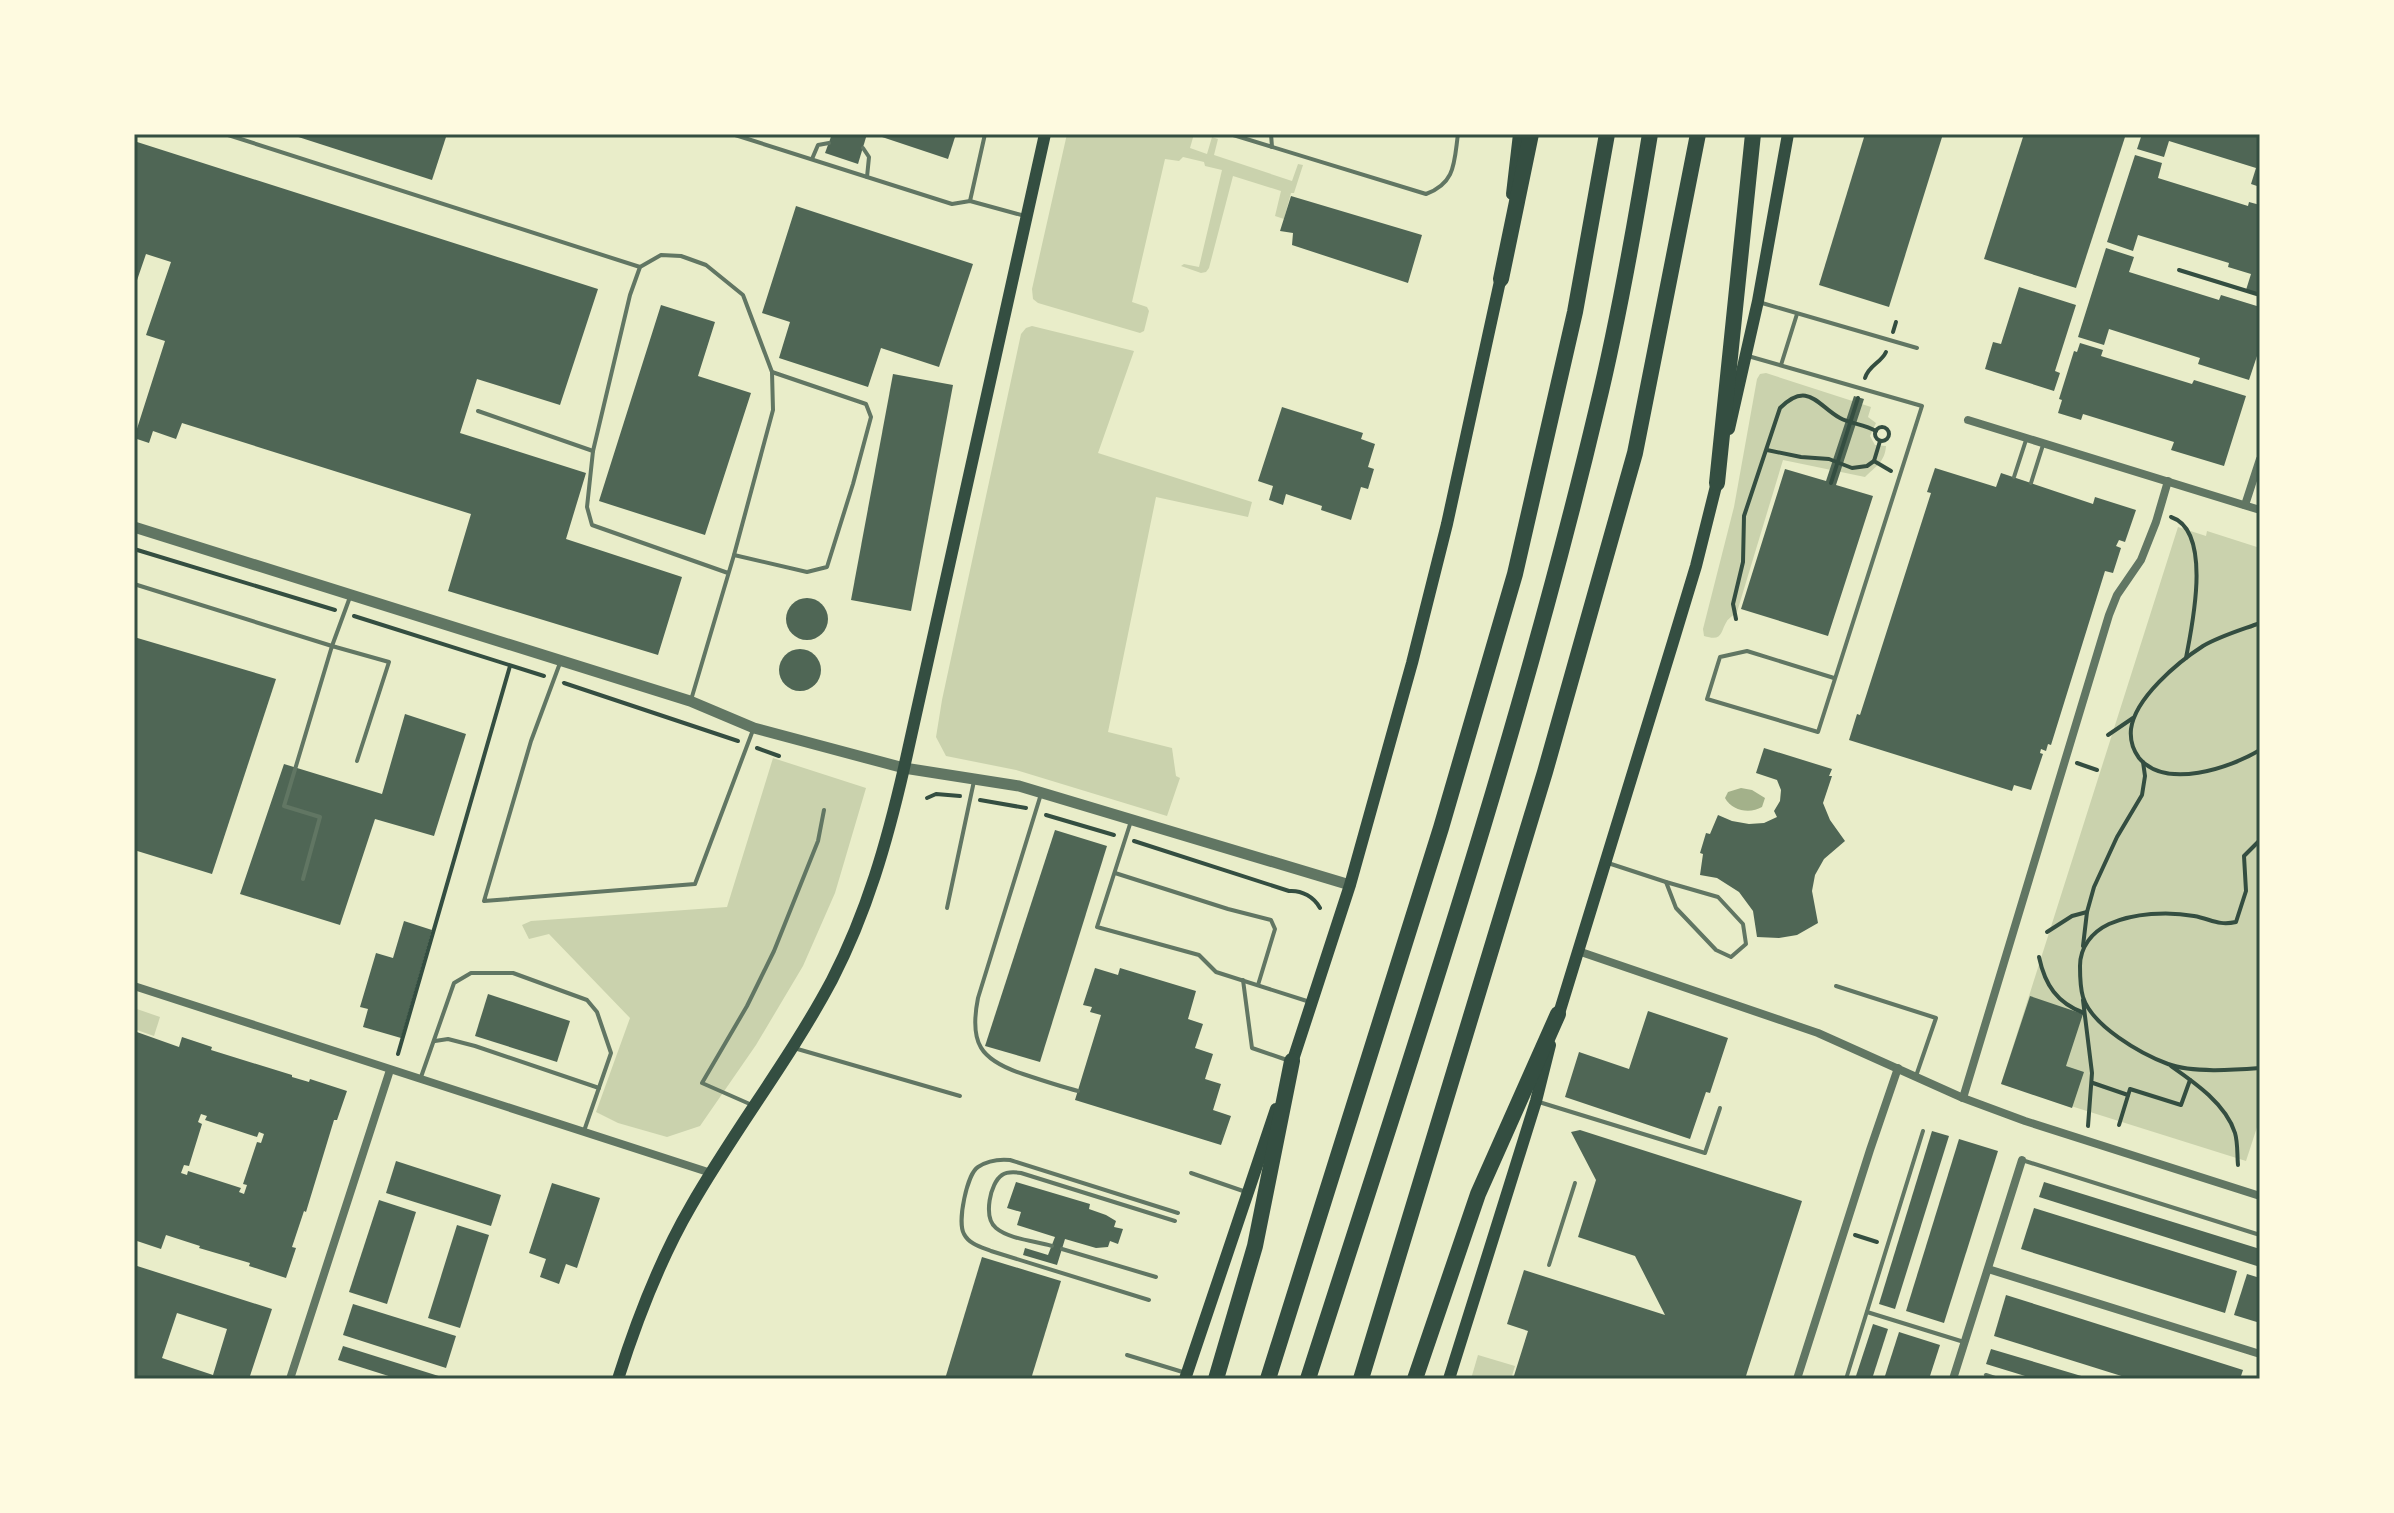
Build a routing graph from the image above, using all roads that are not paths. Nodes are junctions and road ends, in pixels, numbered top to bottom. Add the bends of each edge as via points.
1 (225, 134) edge
2 (732, 134) edge
3 (985, 134) edge
4 (1045, 134) edge
5 (1230, 134) edge
6 (1271, 134) edge
7 (1458, 134) edge
8 (1519, 134) edge
9 (1531, 134) edge
10 (1607, 134) edge
11 (1650, 134) edge
12 (1698, 134) edge
13 (1753, 134) edge
14 (1788, 134) edge
15 (829, 143) dead end
16 (1272, 147) junction
17 (863, 148) dead end
18 (812, 159) junction
19 (867, 177) junction
20 (970, 201) junction
21 (1026, 217) junction
22 (640, 267) junction
23 (1501, 279) junction
24 (1758, 301) junction
25 (1797, 314) junction
26 (1917, 348) dead end
27 (1745, 355) junction
28 (1781, 365) junction
29 (772, 372) junction
30 (478, 411) dead end
31 (1968, 420) dead end
32 (2027, 438) junction
33 (2043, 443) junction
34 (593, 451) junction
35 (2260, 459) edge
36 (2014, 477) dead end
37 (2168, 481) junction
38 (1717, 483) junction
39 (2031, 483) dead end
40 (2245, 505) junction
41 (2260, 510) edge
42 (134, 527) edge
43 (734, 555) junction
44 (728, 573) junction
45 (134, 584) edge
46 (351, 595) junction
47 (332, 646) junction
48 (561, 661) junction
49 (1834, 678) junction
50 (690, 701) junction
51 (754, 728) junction
52 (357, 761) dead end
53 (904, 768) junction
54 (974, 779) junction
55 (1042, 793) junction
56 (824, 810) dead end
57 (1132, 820) junction
58 (1605, 863) junction
59 (1115, 873) junction
60 (303, 879) dead end
61 (1666, 882) junction
62 (1350, 885) junction
63 (947, 908) dead end
64 (1578, 951) junction
65 (1243, 980) junction
66 (1258, 985) junction
67 (134, 986) edge
68 (1836, 986) dead end
69 (1312, 1003) junction
70 (1558, 1014) junction
71 (435, 1041) junction
72 (792, 1048) junction
73 (1292, 1061) junction
74 (1898, 1068) junction
75 (390, 1070) junction
76 (1916, 1076) junction
77 (420, 1080) junction
78 (599, 1088) junction
79 (1078, 1091) dead end
80 (960, 1096) dead end
81 (1963, 1098) junction
82 (1536, 1101) junction
83 (754, 1106) junction
84 (1720, 1108) dead end
85 (1923, 1131) dead end
86 (583, 1132) junction
87 (2022, 1160) joint
88 (711, 1173) junction
89 (1191, 1173) dead end
90 (1575, 1183) dead end
91 (1248, 1192) junction
92 (2260, 1196) edge
93 (1178, 1213) dead end
94 (1175, 1221) dead end
95 (2260, 1235) edge
96 (1052, 1246) dead end
97 (1062, 1249) dead end
98 (1549, 1265) dead end
99 (1988, 1269) junction
100 (1156, 1277) dead end
101 (1149, 1300) dead end
102 (1867, 1312) junction
103 (1965, 1342) junction
104 (2260, 1354) edge
105 (1127, 1355) dead end
106 (1986, 1375) dead end
107 (1186, 1376) edge
108 (290, 1379) edge
109 (618, 1379) edge
110 (1216, 1379) edge
111 (1268, 1379) edge
112 (1308, 1379) edge
113 (1361, 1379) edge
114 (1415, 1379) edge
115 (1449, 1379) edge
116 (1797, 1379) edge
117 (1846, 1379) edge
118 (1953, 1379) edge
119 (1998, 1379) edge

1 - 22 lane
2 - 18 lane
3 - 20 lane
4 - 21 main road
5 - 16 lane
6 - 16 lane
7 - 16 lane via 1452,173 1441,188 1426,194
8 - 23 main road
9 - 23 highway
10 - 111 highway via 1575,312 1515,574
11 - 112 highway via 1598,406 1507,750
12 - 113 highway via 1635,453 1545,772
13 - 38 highway
14 - 24 main road
15 - 18 lane via 818,145
17 - 19 lane via 869,157
18 - 19 lane
19 - 20 lane via 952,204
20 - 21 lane
21 - 53 main road
22 - 29 lane via 661,255 706,265 743,295
22 - 34 lane
23 - 62 main road via 1443,539
24 - 25 lane
24 - 27 main road
25 - 26 lane
25 - 28 lane
27 - 28 lane
27 - 38 main road
28 - 49 lane via 1922,406
29 - 43 lane via 773,410
29 - 43 lane via 866,404 871,417 827,567 807,572
30 - 34 lane
31 - 32 street
32 - 33 street
32 - 36 lane
33 - 37 street
33 - 39 lane
34 - 44 lane via 587,507 592,525
35 - 40 street
37 - 40 street
37 - 81 street via 2141,560 2109,615
38 - 58 main road
40 - 41 street
42 - 46 street
43 - 44 lane
44 - 50 lane
45 - 47 lane
46 - 47 lane
46 - 48 street
47 - 52 lane via 389,662
47 - 60 lane via 284,806 320,817
48 - 50 street
48 - 51 lane via 531,741 484,901 695,884
49 - 49 lane via 1747,651 1720,657 1707,699 1818,732
50 - 51 street
51 - 53 street
53 - 54 street
53 - 72 main road via 883,854 858,923
54 - 55 street
54 - 63 lane
55 - 57 street
55 - 79 lane via 978,998 975,1029 980,1048 996,1064
56 - 83 lane via 818,841 774,951 702,1083
57 - 59 lane
57 - 62 street
58 - 61 lane
58 - 64 main road
59 - 65 lane via 1097,927 1199,955 1216,972
59 - 66 lane via 1271,920 1275,929
61 - 61 lane via 1676,908 1716,950 1731,957 1746,944 1743,924 1718,897
62 - 69 main road
64 - 70 main road
64 - 74 street via 1818,1033
65 - 66 lane
65 - 73 lane via 1252,1048
66 - 69 lane
67 - 75 street
68 - 76 lane via 1936,1018
69 - 73 main road
70 - 82 main road
70 - 114 highway via 1478,1194
71 - 77 lane
71 - 78 lane via 475,1046
71 - 78 lane via 454,983 471,973 513,973 587,1000 597,1012 611,1053
72 - 80 lane
72 - 83 main road
73 - 91 main road
73 - 110 highway via 1255,1246
74 - 76 street
74 - 116 street
75 - 77 street
75 - 108 street
76 - 81 street
77 - 86 street
78 - 86 lane
81 - 92 street
82 - 84 lane via 1705,1153
82 - 115 main road
83 - 88 main road
85 - 102 lane
86 - 88 street
87 - 95 lane
87 - 99 street
88 - 109 main road via 656,1272
89 - 91 lane
90 - 98 lane
91 - 107 main road
93 - 101 lane via 1010,1160 977,1167 969,1183 960,1217 969,1241
94 - 96 lane via 1021,1173 1001,1176 989,1204 994,1227
97 - 100 lane
99 - 103 street
99 - 104 street
102 - 103 lane
102 - 117 lane
103 - 118 street
105 - 107 lane
106 - 119 lane

